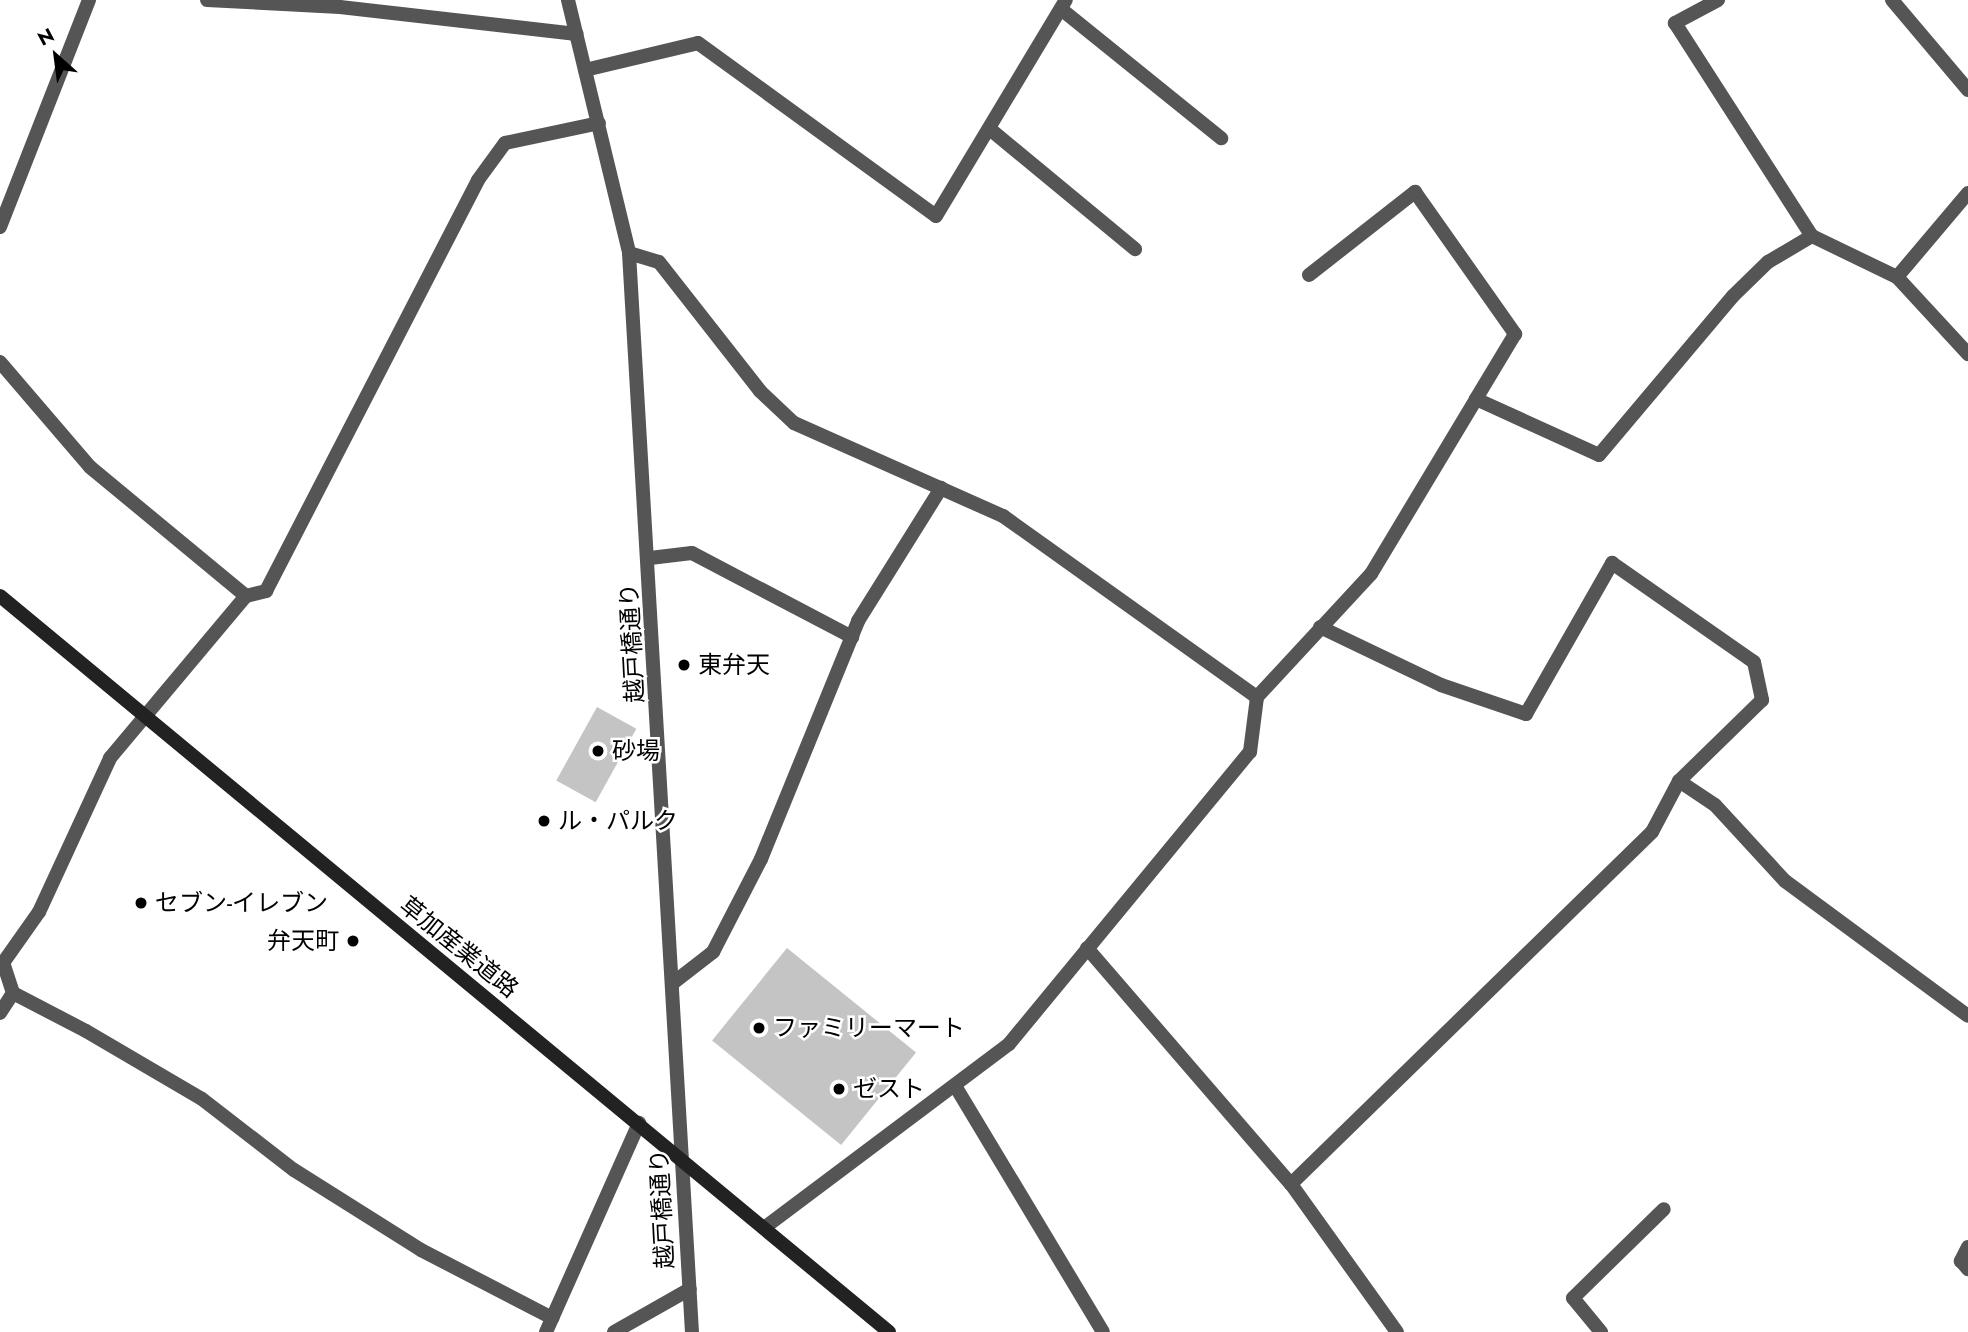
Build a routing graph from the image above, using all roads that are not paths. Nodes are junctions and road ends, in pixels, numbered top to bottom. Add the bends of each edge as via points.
1 (89, 0) edge
2 (207, 0) edge
3 (568, 0) edge
4 (1718, 0) edge
5 (1892, 0) edge
6 (1063, 5) edge
7 (576, 34) junction
8 (585, 70) junction
9 (1968, 90) edge
10 (599, 124) junction
11 (991, 130) junction
12 (1221, 138) dead end
13 (1968, 193) edge
14 (0, 227) edge
15 (1812, 236) junction
16 (1135, 249) dead end
17 (629, 253) junction
18 (1308, 275) dead end
19 (1897, 276) junction
20 (1968, 354) edge
21 (0, 362) edge
22 (1476, 399) junction
23 (941, 488) junction
24 (650, 558) junction
25 (0, 596) edge
26 (246, 596) junction
27 (1320, 627) junction
28 (852, 637) junction
29 (1257, 697) junction
30 (141, 718) junction
31 (1679, 781) junction
32 (1087, 948) junction
33 (2, 960) edge
34 (673, 984) junction
35 (13, 993) junction
36 (0, 1013) edge
37 (1968, 1016) edge
38 (957, 1089) junction
39 (639, 1123) junction
40 (682, 1160) junction
41 (1291, 1184) junction
42 (1664, 1209) dead end
43 (764, 1228) junction
44 (1968, 1247) edge
45 (1968, 1269) edge
46 (690, 1289) junction
47 (549, 1325) edge
48 (614, 1332) edge
49 (692, 1332) edge
50 (889, 1332) edge
51 (1103, 1332) edge
52 (1397, 1332) edge
53 (1601, 1332) edge

1 - 14 street
2 - 7 street via 340,7
3 - 7 street, 越戸橋通り
4 - 15 street via 1675,23
5 - 9 street
6 - 11 street
6 - 12 street
7 - 8 street, 越戸橋通り
8 - 10 street, 越戸橋通り
8 - 11 street via 698,43 936,216
10 - 17 street, 越戸橋通り
10 - 26 street via 505,143 455,218 297,541 266,591
11 - 16 street
13 - 19 street
15 - 19 street
15 - 22 street via 1768,262 1733,296 1599,455
17 - 23 street via 659,262 760,391 794,423
17 - 24 street, 越戸橋通り
18 - 22 street via 1415,192 1515,334
19 - 20 street
21 - 26 street via 90,467
22 - 27 street via 1371,574
23 - 28 street
23 - 29 street via 1014,524
24 - 28 street via 692,553
24 - 34 street, 越戸橋通り
25 - 30 main road, 草加産業道路
26 - 30 street
27 - 29 street
27 - 31 street via 1441,685 1526,714 1612,563 1754,662 1762,700
28 - 34 street via 755,871 713,952
29 - 32 street via 1250,752
30 - 33 street via 110,758 39,912
30 - 39 main road, 草加産業道路
31 - 37 street via 1715,805 1785,881
31 - 41 street via 1652,832
32 - 38 street via 1009,1044
32 - 41 street
33 - 35 street
34 - 40 street, 越戸橋通り
35 - 36 street
35 - 47 street via 202,1099 294,1170
38 - 43 street
38 - 51 street
39 - 40 main road, 草加産業道路
39 - 47 street
40 - 43 main road, 草加産業道路
40 - 46 street, 越戸橋通り
41 - 52 street
42 - 53 street via 1573,1298
43 - 50 main road, 草加産業道路
44 - 45 street via 1961,1261
46 - 48 street
46 - 49 street, 越戸橋通り

